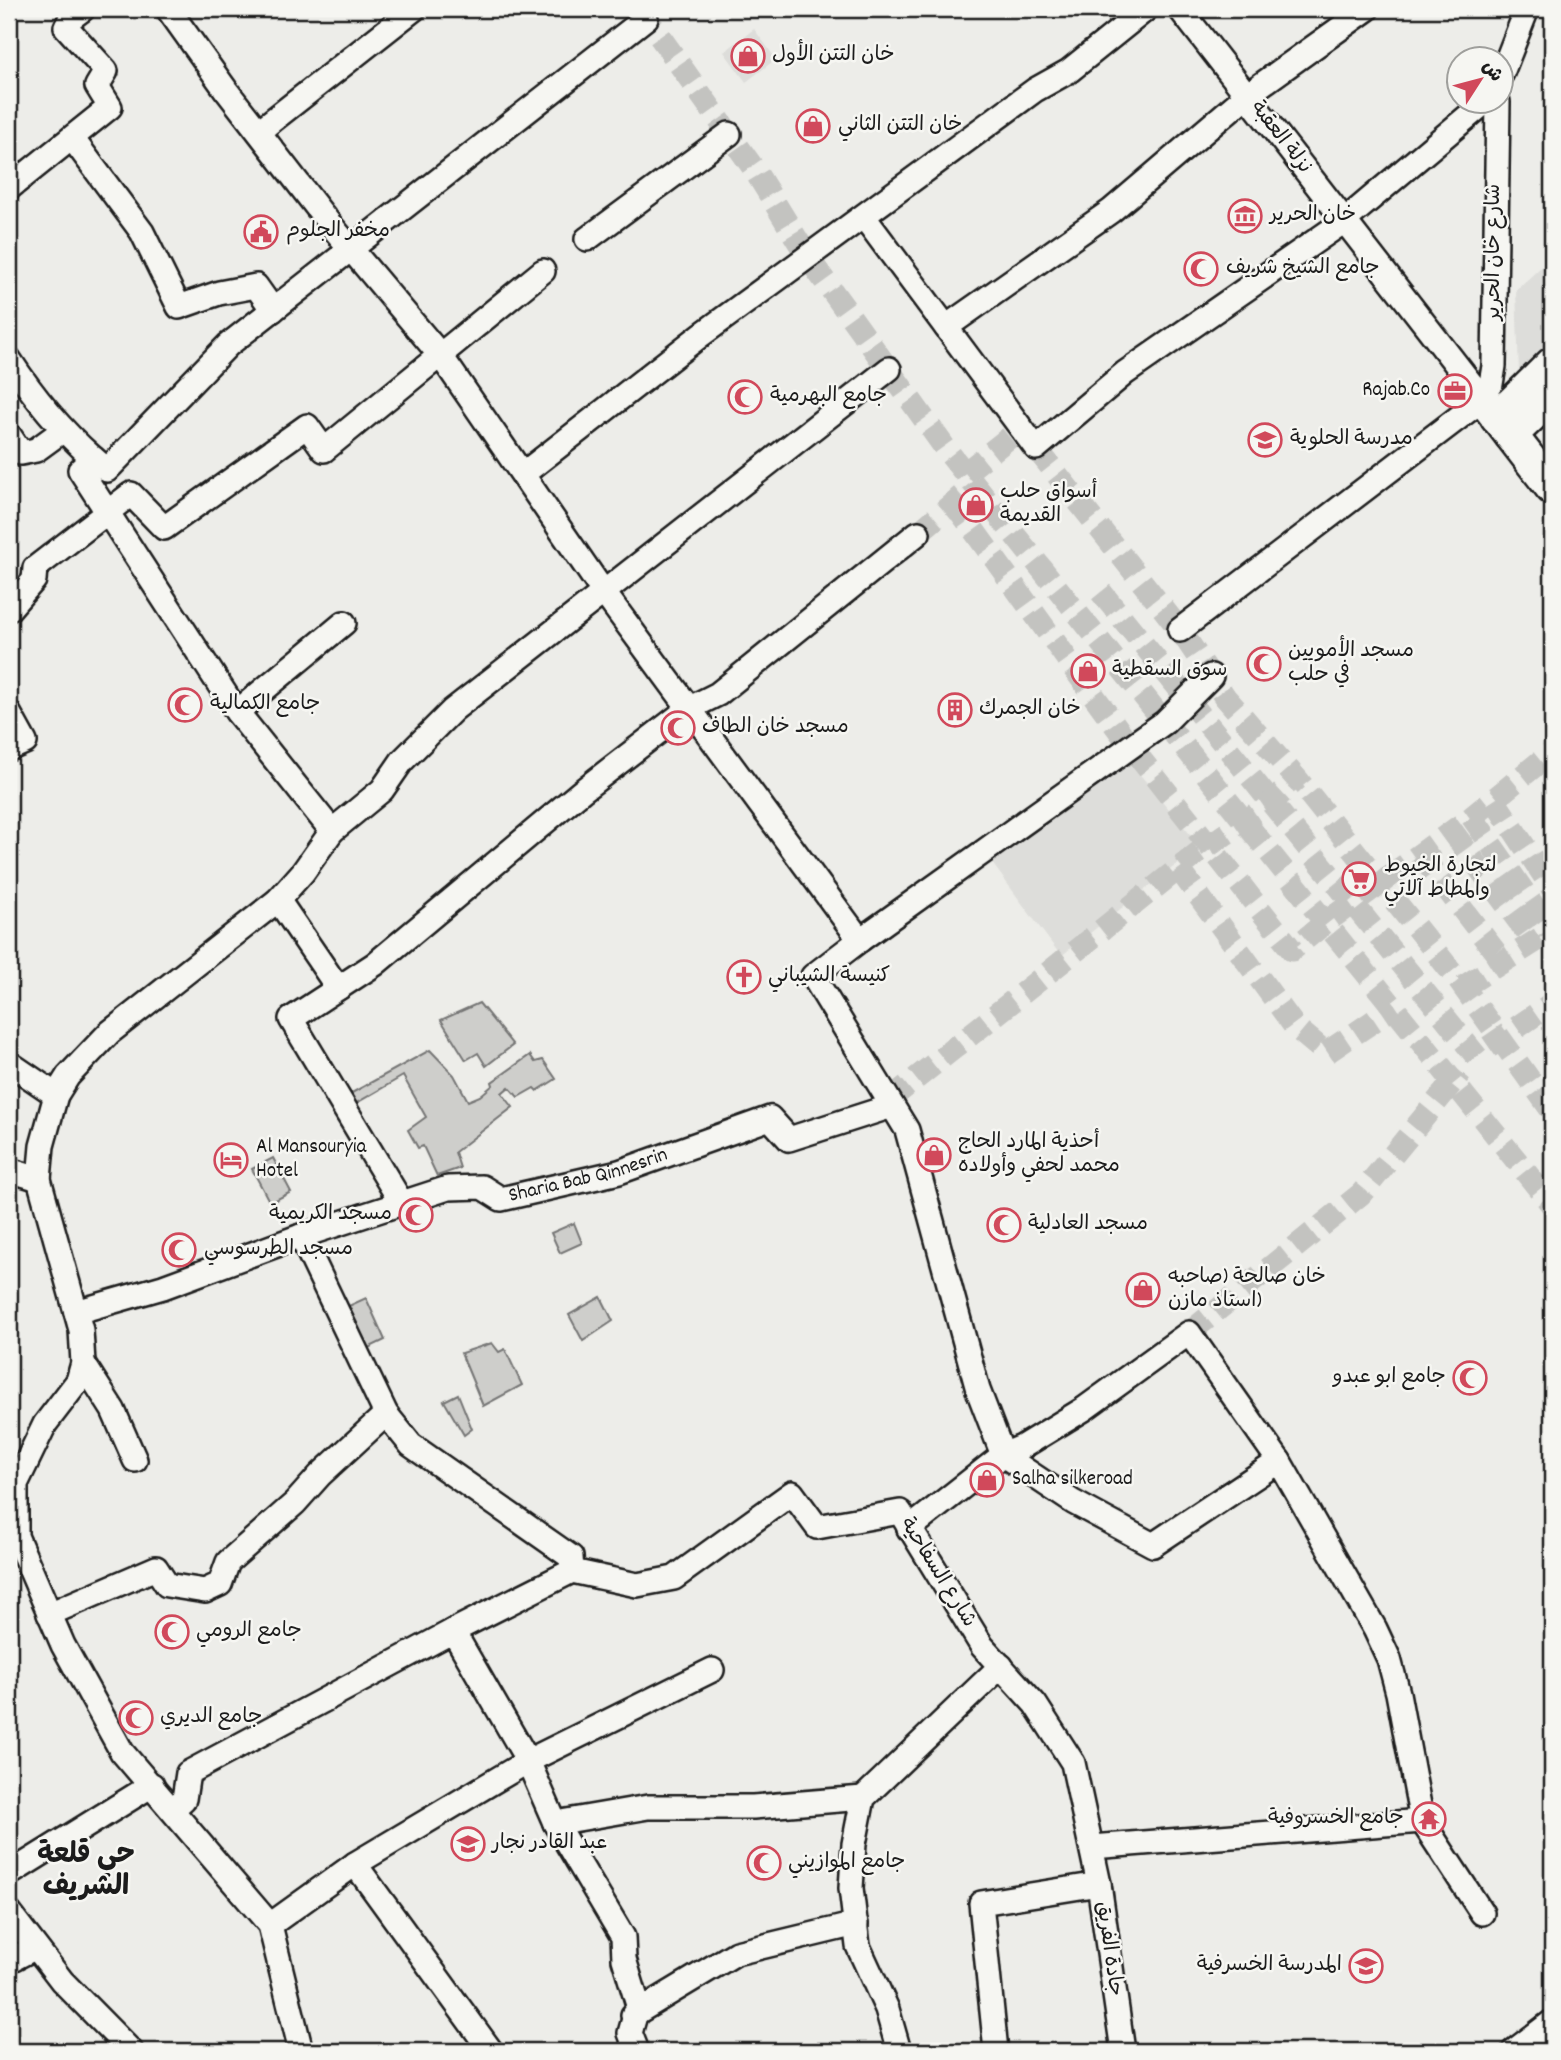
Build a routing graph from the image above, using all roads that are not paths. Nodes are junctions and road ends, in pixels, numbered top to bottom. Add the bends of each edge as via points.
1 (83, 9) edge
2 (168, 9) edge
3 (414, 9) edge
4 (1146, 9) edge
5 (1180, 9) edge
6 (1367, 9) edge
7 (1527, 9) edge
8 (646, 18) dead end
9 (1513, 46) edge
10 (1247, 95) junction
11 (1468, 116) edge
12 (1498, 116) edge
13 (259, 131) junction
14 (729, 134) dead end
15 (72, 138) junction
16 (9, 188) edge
17 (864, 217) junction
18 (1343, 222) junction
19 (587, 239) dead end
20 (351, 247) junction
21 (542, 271) dead end
22 (273, 310) junction
23 (946, 327) junction
24 (441, 356) junction
25 (9, 359) edge
26 (1552, 365) edge
27 (889, 369) dead end
28 (1552, 396) edge
29 (1497, 417) junction
30 (62, 430) junction
31 (9, 435) edge
32 (100, 464) junction
33 (523, 474) junction
34 (1552, 488) edge
35 (131, 494) junction
36 (110, 512) junction
37 (918, 533) tunnel mouth
38 (602, 590) junction
39 (9, 609) edge
40 (344, 623) dead end
41 (1180, 630) dead end
42 (1211, 676) dead end
43 (688, 709) junction
44 (237, 712) junction
45 (9, 713) edge
46 (9, 749) edge
47 (332, 831) junction
48 (278, 900) junction
49 (860, 940) junction
50 (338, 988) junction
51 (9, 1063) edge
52 (56, 1095) junction
53 (892, 1106) junction
54 (9, 1170) edge
55 (39, 1179) junction
56 (401, 1202) junction
57 (301, 1236) junction
58 (76, 1312) junction
59 (83, 1363) junction
60 (386, 1414) junction
61 (1003, 1455) junction
62 (135, 1460) dead end
63 (1279, 1461) junction
64 (14, 1477) edge
65 (909, 1529) junction
66 (572, 1571) junction
67 (50, 1614) junction
68 (453, 1631) junction
69 (1001, 1666) junction
70 (712, 1670) dead end
71 (528, 1761) junction
72 (152, 1785) junction
73 (863, 1798) junction
74 (173, 1809) junction
75 (1422, 1821) junction
76 (555, 1823) junction
77 (1092, 1847) junction
78 (355, 1864) junction
79 (12, 1866) edge
80 (1099, 1884) junction
81 (9, 1912) edge
82 (1482, 1913) dead end
83 (856, 1924) junction
84 (270, 1925) junction
85 (34, 1948) junction
86 (9, 1961) edge
87 (633, 2015) junction
88 (1552, 2022) edge
89 (131, 2051) edge
90 (301, 2051) edge
91 (491, 2051) edge
92 (637, 2051) edge
93 (899, 2051) edge
94 (996, 2051) edge
95 (1123, 2051) edge
96 (1514, 2051) edge

1 - 15 street via 66,27 106,71 97,86 110,107
2 - 13 street
3 - 13 street
4 - 17 street via 1069,71 1035,90
5 - 10 street, نزلة العقبة
6 - 10 street
7 - 9 street
8 - 20 street
10 - 18 street, نزلة العقبة
10 - 23 street via 1111,211
11 - 18 street
12 - 29 street, شارع خان الحرير via 1491,384
13 - 20 street
14 - 19 street
15 - 16 street
15 - 22 street via 142,232 180,307 256,286
17 - 23 street
17 - 33 street via 701,335
18 - 23 street via 1125,373 1035,448
18 - 29 street, نزلة العقبة
20 - 22 street
20 - 24 street
21 - 24 street
22 - 32 street
24 - 33 street
24 - 35 street via 324,450 307,426 164,528
25 - 30 street via 23,384
26 - 29 street
27 - 38 street
28 - 29 street
29 - 34 street
29 - 41 street
30 - 31 street via 36,450 21,453
30 - 32 street
32 - 35 street
32 - 36 street via 80,470
33 - 38 street
35 - 36 street
36 - 39 street via 35,568 34,580
36 - 44 street
37 - 43 street via 718,694
38 - 43 street
38 - 47 street via 453,710 402,761 382,790
40 - 44 street
42 - 49 street via 1165,722
43 - 49 street
43 - 50 street via 375,964
44 - 47 street
45 - 46 street via 25,742
47 - 48 street
48 - 50 street
48 - 52 street via 108,1033
49 - 53 street via 813,976
50 - 56 street via 291,1019
51 - 52 street
52 - 55 street via 42,1146
53 - 56 street, Sharia Bab Qinnesrin via 789,1139 770,1118 619,1172 500,1199 482,1187 448,1188
53 - 61 street via 907,1130 978,1391
54 - 55 street
55 - 58 street
56 - 57 street, Sharia Bab Qinnesrin
57 - 58 street, Sharia Bab Qinnesrin via 163,1287
57 - 60 street
58 - 59 street
59 - 62 street via 118,1419
59 - 64 street via 78,1381 45,1424
60 - 66 street via 411,1445 571,1557
60 - 67 street via 228,1562 220,1584 205,1591 167,1585 156,1568
61 - 63 street via 1073,1502 1153,1545
61 - 63 street via 1084,1409 1189,1333
61 - 65 street
63 - 75 street via 1388,1659
64 - 67 street via 16,1536
65 - 66 street, شارع السفاحية via 900,1512 817,1527 792,1493 674,1578 637,1585
65 - 69 street, شارع السفاحية via 982,1646
66 - 68 street
67 - 72 street via 122,1752
68 - 71 street
68 - 74 street via 188,1773 184,1799
69 - 73 street
69 - 77 street, شارع السفاحية via 1035,1704 1073,1763
70 - 71 street
71 - 76 street
71 - 78 street
72 - 74 street
72 - 79 street
73 - 76 street via 753,1807 648,1807
73 - 83 street via 852,1877
74 - 84 street
75 - 77 street
75 - 82 street
76 - 87 street via 623,1937 624,1959 639,2005
77 - 80 street, جادة الفريق
78 - 84 street
78 - 91 street
80 - 94 street via 981,1903
80 - 95 street, جادة الفريق
81 - 85 street
83 - 87 street via 736,1953
83 - 93 street via 858,1946 887,2009
84 - 90 street
85 - 86 street
85 - 89 street
87 - 92 street via 630,2033
88 - 96 street

